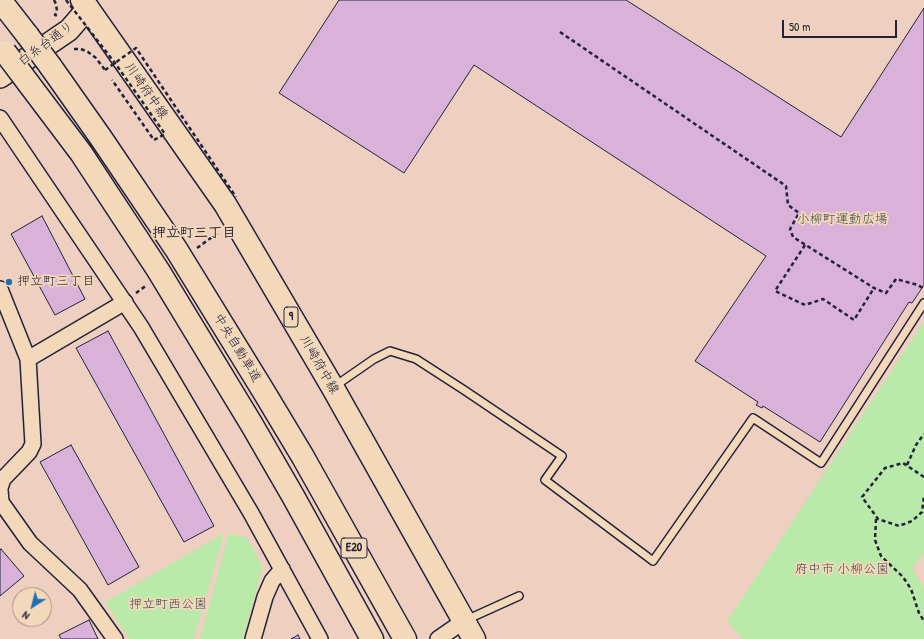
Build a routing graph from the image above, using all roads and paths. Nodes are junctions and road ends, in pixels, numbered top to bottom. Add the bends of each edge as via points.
1 (0, 0) edge
2 (54, 0) edge
3 (66, 0) edge
4 (87, 2) edge
5 (55, 15) dead end
6 (560, 32) dead end
7 (3, 48) edge
8 (73, 49) dead end
9 (115, 63) junction
10 (0, 78) edge
11 (112, 80) dead end
12 (0, 118) edge
13 (236, 197) dead end
14 (219, 232) dead end
15 (805, 245) junction
16 (195, 250) dead end
17 (874, 288) junction
18 (924, 289) edge
19 (0, 290) edge
20 (125, 302) junction
21 (924, 303) edge
22 (28, 359) junction
23 (333, 388) junction
24 (924, 434) edge
25 (907, 465) junction
26 (924, 477) edge
27 (0, 489) edge
28 (924, 496) edge
29 (876, 519) dead end
30 (282, 569) junction
31 (519, 596) dead end
32 (924, 621) edge
33 (469, 630) edge
34 (115, 639) edge
35 (254, 639) edge
36 (320, 639) edge
37 (372, 639) edge
38 (405, 639) edge
39 (438, 639) edge

1 - 38 main road, 中央自動車道 / E20, bridge via 101,138 176,249 303,457
2 - 5 path via 57,10
3 - 9 path, bridge
4 - 10 street, 白糸台通り via 69,30
4 - 23 main road, 川崎府中線 / 9 via 224,204
6 - 15 path via 786,186 788,205 799,213 790,229 793,237
7 - 37 main road, 中央自動車道 / E20, bridge via 81,153 158,270 252,425
8 - 9 path, bridge via 88,52 105,70
9 - 11 path, bridge via 165,134 154,140
9 - 13 path, bridge via 136,48
12 - 20 street
14 - 16 path
15 - 17 path
15 - 17 path via 775,291 806,304 823,299 854,320
17 - 18 path via 886,293 896,279
19 - 22 street
20 - 22 street
20 - 30 street via 252,513
21 - 23 lane via 822,463 753,418 653,561 545,480 562,456 416,359 390,351 374,359
22 - 27 street via 33,444 29,452 3,479
23 - 33 main road, 川崎府中線 / 9
24 - 25 path
25 - 26 path
25 - 28 path via 903,463 885,468 862,497 878,519 899,526 912,521 922,512
27 - 34 street via 1,502 30,543 80,590
29 - 32 path via 875,540 880,556 911,588
30 - 35 street via 272,581 265,597
30 - 36 street
31 - 33 lane
33 - 39 street

